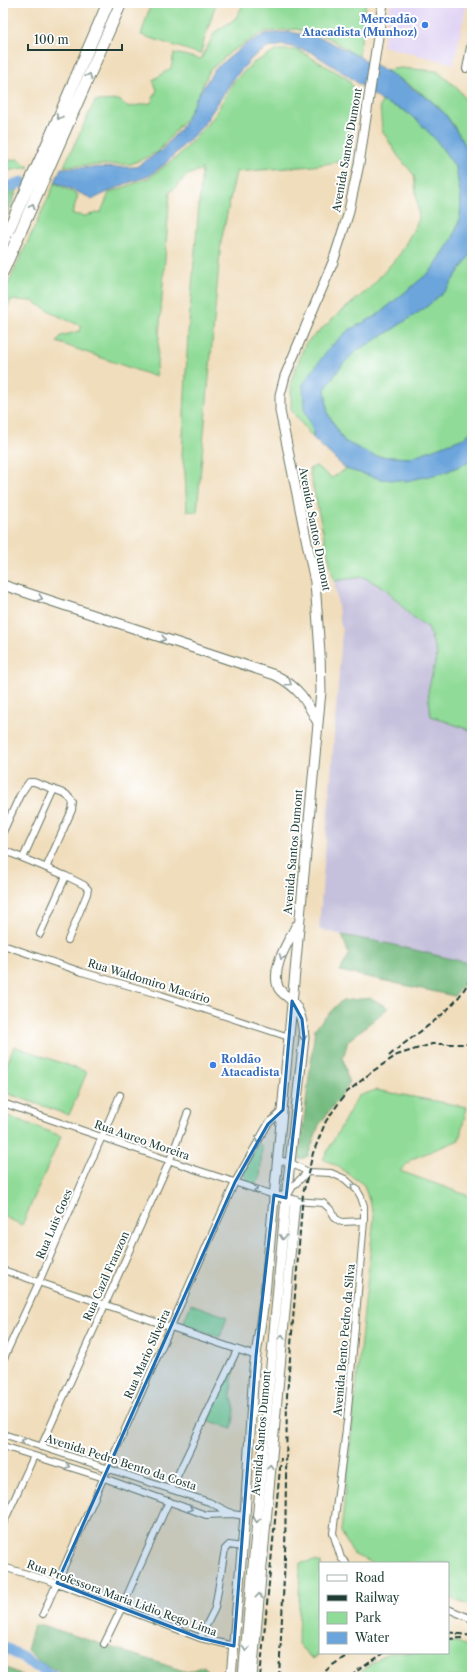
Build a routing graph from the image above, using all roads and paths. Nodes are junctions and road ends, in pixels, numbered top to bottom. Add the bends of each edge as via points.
1 (108, 3) edge
2 (121, 3) edge
3 (383, 3) edge
4 (472, 36) edge
5 (466, 69) dead end
6 (51, 150) junction
7 (4, 239) edge
8 (3, 271) edge
9 (3, 585) edge
10 (318, 723) junction
11 (54, 788) junction
12 (3, 832) edge
13 (3, 850) edge
14 (23, 858) junction
15 (46, 868) junction
16 (66, 876) junction
17 (299, 921) junction
18 (40, 934) dead end
19 (68, 940) dead end
20 (3, 945) edge
21 (292, 1001) junction
22 (289, 1036) junction
23 (120, 1095) dead end
24 (3, 1103) edge
25 (283, 1110) junction
26 (188, 1112) dead end
27 (103, 1136) junction
28 (170, 1160) junction
29 (278, 1160) junction
30 (291, 1163) junction
31 (308, 1172) junction
32 (236, 1182) junction
33 (274, 1195) junction
34 (291, 1200) junction
35 (364, 1222) junction
36 (3, 1270) edge
37 (39, 1282) junction
38 (105, 1303) junction
39 (170, 1327) junction
40 (237, 1350) junction
41 (256, 1356) junction
42 (3, 1360) edge
43 (3, 1434) edge
44 (3, 1446) edge
45 (41, 1447) junction
46 (34, 1456) junction
47 (108, 1468) junction
48 (104, 1478) junction
49 (171, 1489) junction
50 (169, 1501) junction
51 (232, 1514) junction
52 (245, 1516) junction
53 (3, 1524) edge
54 (242, 1546) junction
55 (345, 1562) edge
56 (3, 1567) edge
57 (57, 1583) junction
58 (122, 1607) junction
59 (449, 1609) edge
60 (43, 1614) dead end
61 (472, 1619) edge
62 (200, 1638) junction
63 (104, 1644) dead end
64 (234, 1646) junction
65 (231, 1677) edge
66 (243, 1677) edge
67 (252, 1677) edge

1 -> 6 highway
6 -> 2 highway
3 - 10 main road, Avenida Santos Dumont via 359,164 348,215 333,262 285,376 280,395 285,439 315,582 320,652
4 - 5 street
6 - 7 highway
8 -> 6 highway
9 -> 10 main road via 275,675 290,683 304,696
10 - 17 main road, Avenida Santos Dumont
11 - 12 street via 29,782
11 - 14 street
11 - 15 street via 66,794 73,802 72,810
13 - 14 street
14 - 15 street
15 - 16 street
16 - 18 street
16 - 19 street via 88,889
17 - 21 main road, Avenida Santos Dumont
17 -> 21 main road via 282,956 277,979 278,988
20 - 22 street, Rua Waldomiro Macário
21 - 22 main road, Avenida Santos Dumont
21 -> 30 main road via 302,1019 304,1038
22 - 25 main road, Avenida Santos Dumont
23 - 27 street, Rua Luis Goes
24 - 27 street, Rua Aureo Moreira
25 - 29 main road, Avenida Santos Dumont
25 -> 32 street, Rua Mario Silveira via 268,1124
26 - 28 street, Rua Cazil Franzon
27 - 28 street, Rua Aureo Moreira
27 - 37 street, Rua Luis Goes
28 - 32 street, Rua Aureo Moreira
28 - 38 street, Rua Cazil Franzon
29 - 30 street, Avenida Bento Pedro da Silva
29 - 33 main road, Avenida Santos Dumont
30 - 31 street, Avenida Bento Pedro da Silva
30 - 34 main road
31 - 34 street via 293,1186
35 -> 31 street, Avenida Bento Pedro da Silva via 364,1206 353,1185 331,1173
32 -> 33 street, Rua Aureo Moreira
32 - 39 street, Rua Mario Silveira
33 - 34 main road
33 - 41 main road, Avenida Santos Dumont via 265,1295
34 - 35 street via 323,1203 336,1219 342,1222
34 -> 66 main road, Avenida Santos Dumont
67 -> 34 main road, Avenida Santos Dumont
35 - 55 street, Avenida Bento Pedro da Silva via 347,1421 333,1533 341,1558
36 - 37 street
37 - 38 street
37 - 42 street, Rua Luis Goes
38 - 39 street
38 - 45 street, Rua Cazil Franzon
39 - 40 street
39 - 47 street, Rua Mario Silveira
40 - 41 street
40 - 49 street
41 - 52 main road, Avenida Santos Dumont
45 -> 43 street, Avenida Pedro Bento da Costa
44 - 46 street, Avenida Pedro Bento da Costa
45 - 47 street, Avenida Pedro Bento da Costa
46 -> 48 street, Avenida Pedro Bento da Costa
46 - 53 street
47 - 48 street, Rua Mario Silveira
47 - 49 street, Avenida Pedro Bento da Costa
48 - 50 street, Avenida Pedro Bento da Costa
48 - 57 street, Rua Mario Silveira
49 - 51 street, Avenida Pedro Bento da Costa via 209,1502
50 -> 51 street, Avenida Pedro Bento da Costa via 206,1515
50 - 58 street
51 - 52 street, Avenida Pedro Bento da Costa
52 - 54 main road, Avenida Santos Dumont
54 - 62 street via 229,1545 225,1549 215,1608
54 - 64 main road, Avenida Santos Dumont
56 - 57 street, Rua Professora Maria Lidio Rego Lima
57 - 58 street, Rua Professora Maria Lidio Rego Lima
57 - 60 street, Rua Mario Silveira
58 - 62 street, Rua Professora Maria Lidio Rego Lima
58 - 63 street
59 - 61 street
62 - 64 street, Rua Professora Maria Lidio Rego Lima
64 - 65 main road, Avenida Santos Dumont

